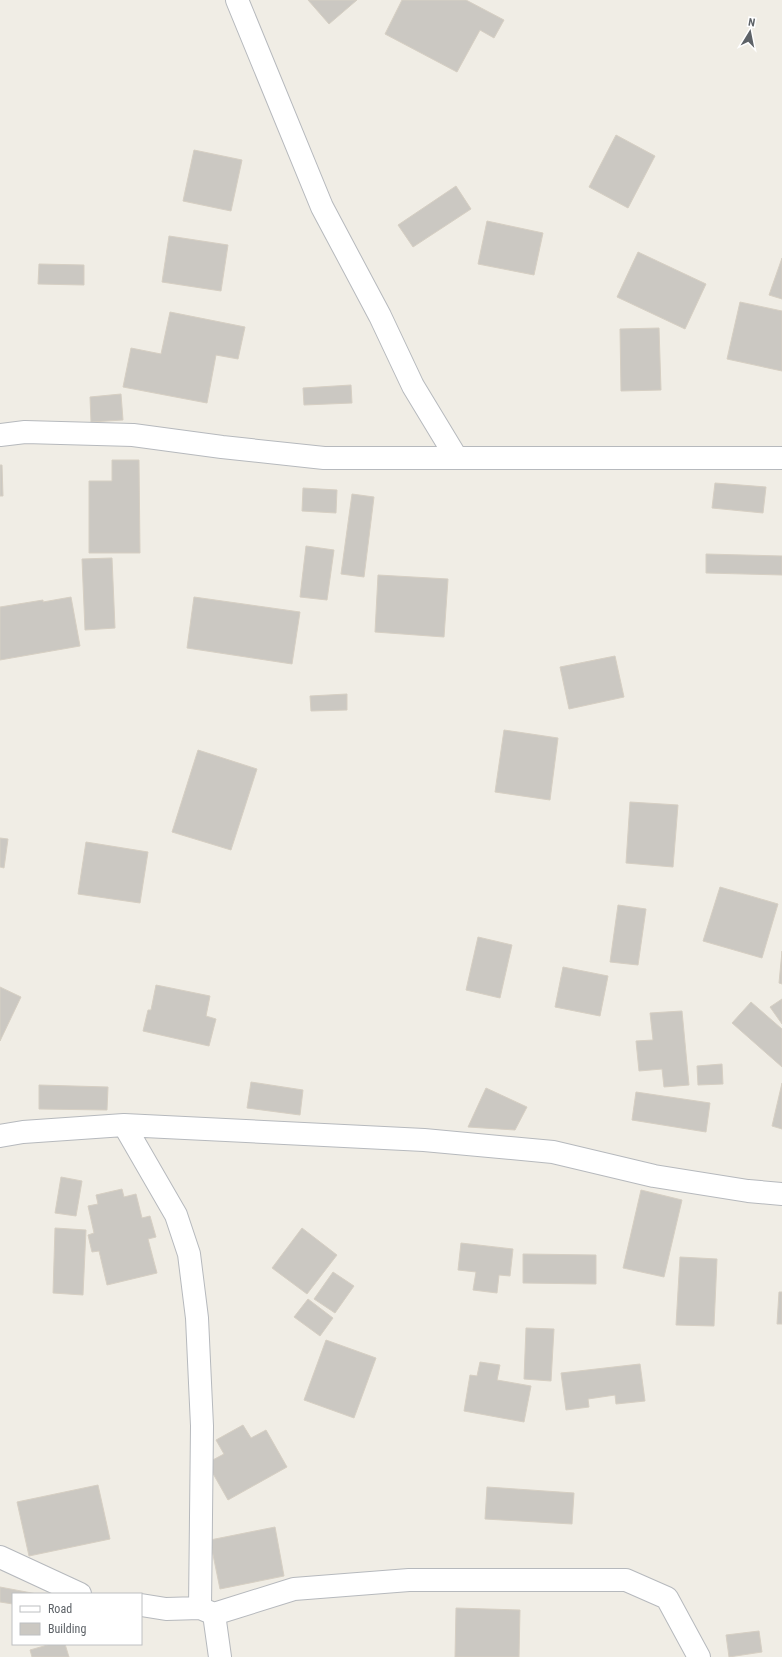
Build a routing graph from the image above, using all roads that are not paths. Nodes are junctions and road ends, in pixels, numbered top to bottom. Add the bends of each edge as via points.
1 (237, 0) edge
2 (0, 435) edge
3 (456, 457) junction
4 (782, 458) edge
5 (124, 1125) junction
6 (0, 1136) edge
7 (782, 1194) edge
8 (0, 1557) edge
9 (78, 1593) edge
10 (142, 1605) edge
11 (207, 1611) junction
12 (220, 1657) edge
13 (699, 1657) edge

1 - 3 street via 322,207 414,386
2 - 3 street via 25,432 133,435 324,458
3 - 4 street
5 - 6 street
5 - 7 street via 424,1140 553,1152 654,1176
5 - 11 street via 176,1215 189,1254 197,1318
8 - 9 street
10 - 11 street
11 - 12 street
11 - 13 street via 294,1589 409,1580 626,1580 667,1598

